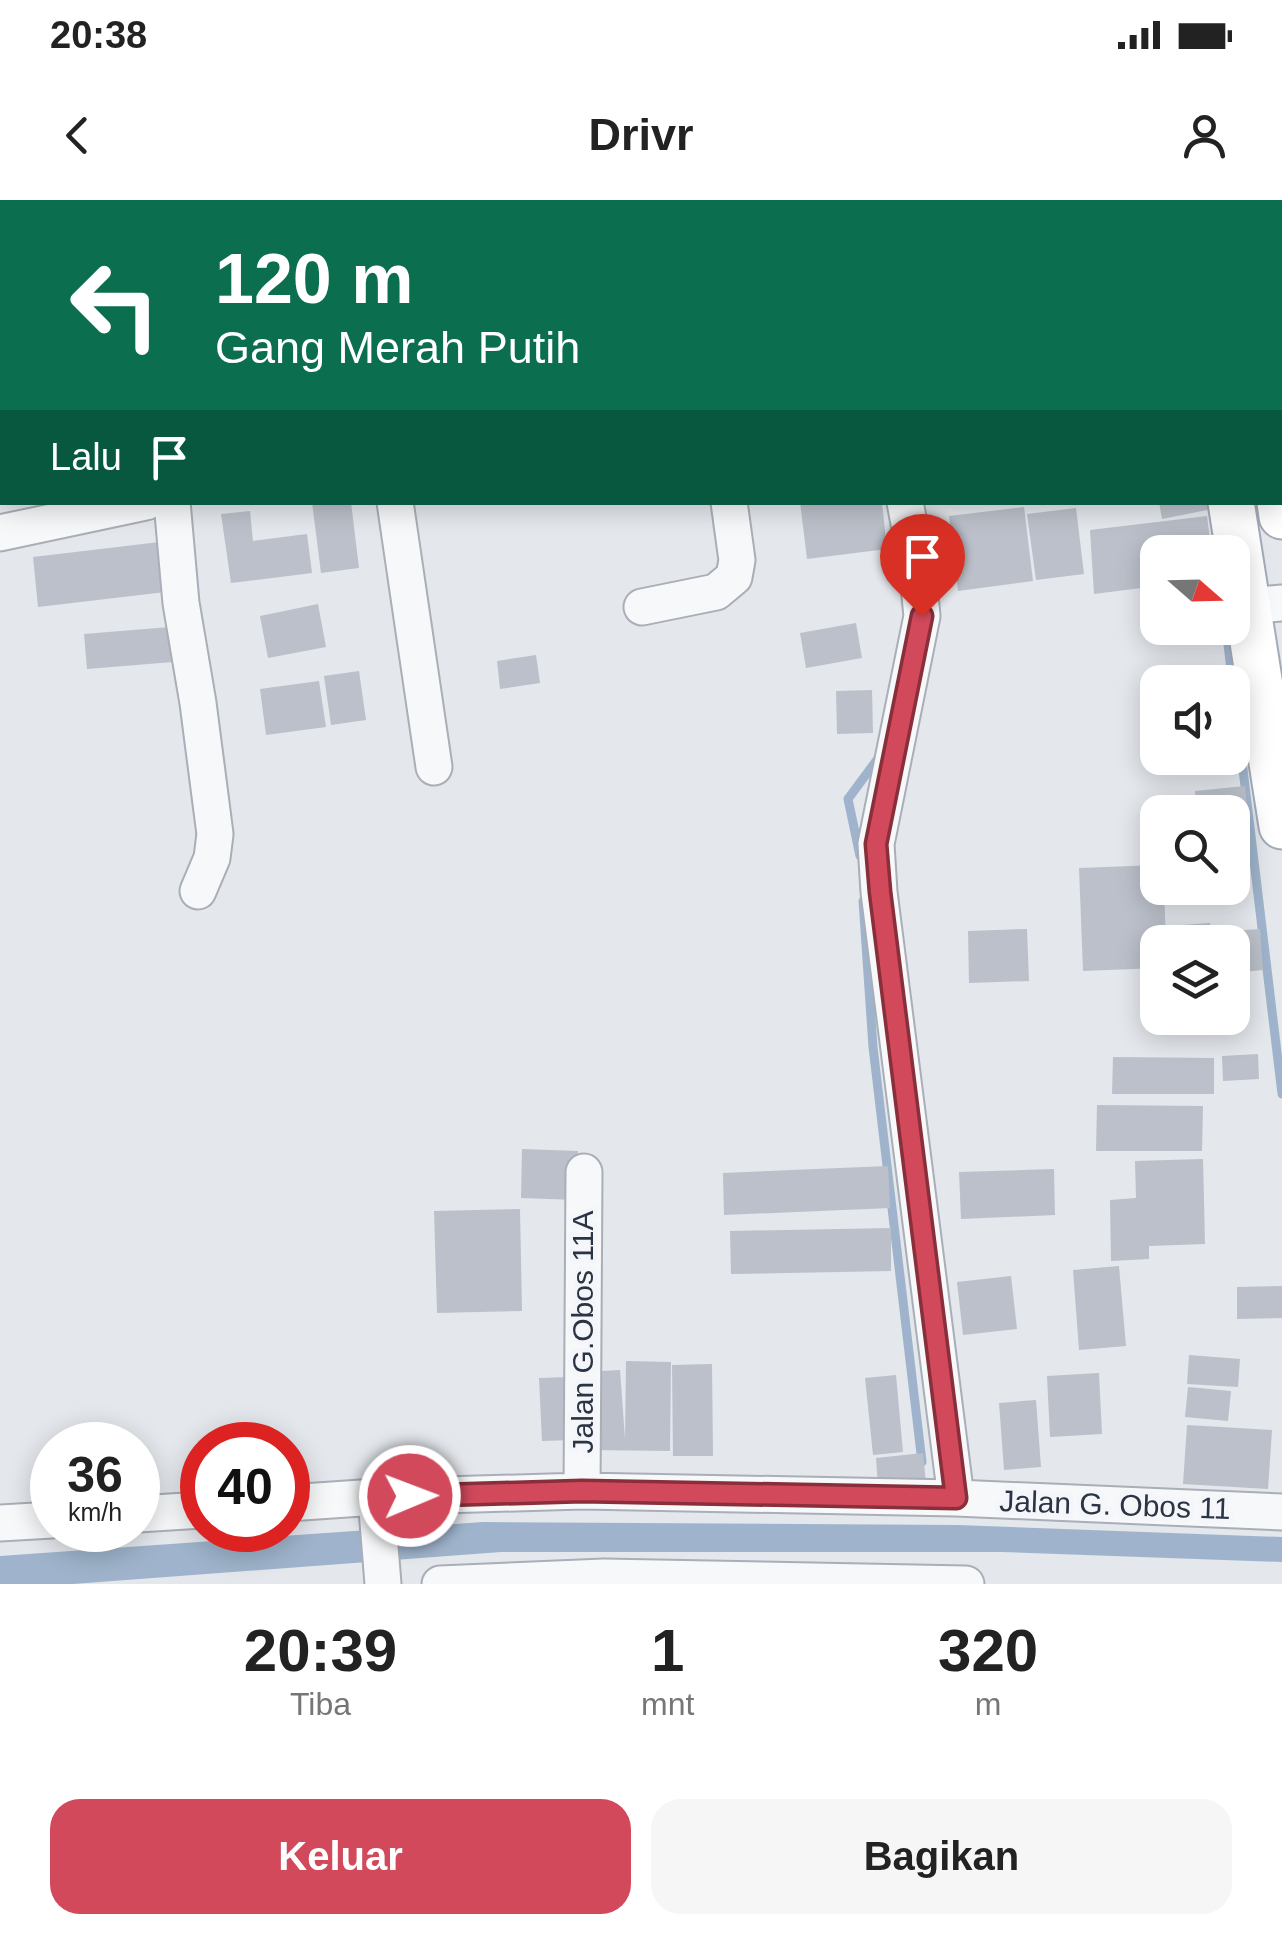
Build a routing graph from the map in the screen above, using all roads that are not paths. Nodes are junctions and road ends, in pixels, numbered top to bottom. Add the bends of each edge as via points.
1 (125, 505) edge
2 (172, 505) edge
3 (396, 505) edge
4 (730, 505) edge
5 (906, 505) edge
6 (1232, 505) edge
7 (16, 521) edge
8 (1264, 604) edge
9 (642, 607) dead end
10 (434, 766) dead end
11 (1282, 826) edge
12 (198, 891) dead end
13 (584, 1172) dead end
14 (582, 1491) junction
15 (956, 1498) junction
16 (1282, 1512) edge
17 (310, 1513) edge
18 (30, 1521) edge
19 (0, 1523) edge
20 (380, 1542) edge
21 (605, 1580) edge
22 (440, 1584) edge
23 (961, 1584) edge

1 - 7 street
2 - 12 street via 215,834
3 - 10 street
4 - 9 street via 734,578 716,592
5 - 15 street via 922,616 876,844
6 - 8 main road
8 - 11 main road
13 - 14 street, Jalan G.Obos 11A
14 - 15 street, Jalan G. Obos 11
14 - 20 street, Jalan G. Obos 11
15 - 16 street, Jalan G. Obos 11
17 - 20 street, Jalan G. Obos 11
18 - 19 street
21 - 22 street
21 - 23 street

